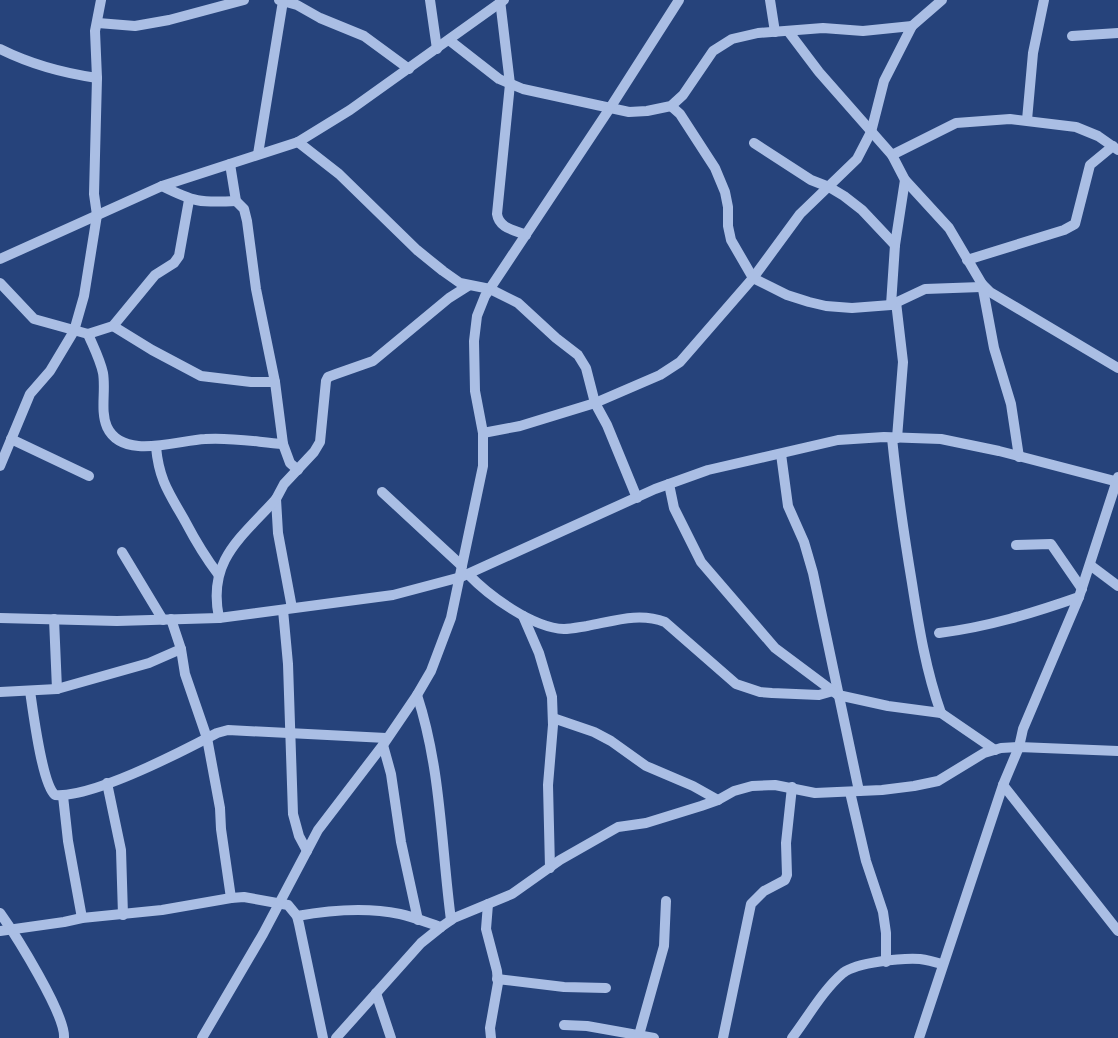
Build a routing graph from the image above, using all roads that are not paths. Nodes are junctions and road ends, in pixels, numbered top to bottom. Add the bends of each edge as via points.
1 (101, 0) edge
2 (244, 0) edge
3 (430, 0) edge
4 (679, 0) edge
5 (770, 0) edge
6 (942, 0) edge
7 (1044, 0) edge
8 (281, 1) edge
9 (501, 1) edge
10 (298, 3) edge
11 (98, 23) junction
12 (912, 26) junction
13 (788, 31) junction
14 (775, 32) junction
15 (1118, 33) edge
16 (1072, 36) dead end
17 (449, 40) junction
18 (0, 49) edge
19 (437, 49) junction
20 (409, 69) junction
21 (97, 78) junction
22 (510, 84) junction
23 (671, 106) junction
24 (610, 108) junction
25 (1027, 120) junction
26 (871, 132) junction
27 (298, 142) junction
28 (754, 142) dead end
29 (1115, 148) edge
30 (258, 154) junction
31 (892, 155) junction
32 (230, 164) junction
33 (905, 180) junction
34 (162, 186) junction
35 (829, 187) junction
36 (189, 200) junction
37 (236, 201) junction
38 (97, 215) junction
39 (526, 235) junction
40 (895, 245) junction
41 (0, 259) edge
42 (967, 260) junction
43 (753, 278) junction
44 (0, 283) edge
45 (468, 286) junction
46 (982, 286) junction
47 (490, 290) junction
48 (893, 303) junction
49 (113, 326) junction
50 (74, 331) junction
51 (88, 334) junction
52 (1118, 368) edge
53 (275, 382) junction
54 (595, 403) junction
55 (483, 433) junction
56 (895, 438) junction
57 (11, 439) junction
58 (283, 444) junction
59 (156, 447) junction
60 (781, 454) junction
61 (1019, 457) junction
62 (0, 466) edge
63 (298, 470) junction
64 (89, 476) dead end
65 (1117, 480) edge
66 (669, 484) junction
67 (382, 492) dead end
68 (637, 498) junction
69 (276, 500) junction
70 (1016, 545) dead end
71 (122, 552) dead end
72 (1090, 565) junction
73 (464, 572) junction
74 (218, 574) junction
75 (1118, 586) edge
76 (1080, 593) junction
77 (287, 609) junction
78 (523, 616) junction
79 (0, 618) edge
80 (219, 618) junction
81 (54, 619) junction
82 (167, 620) junction
83 (939, 633) dead end
84 (182, 649) junction
85 (57, 689) junction
86 (30, 691) junction
87 (0, 692) edge
88 (836, 693) junction
89 (417, 695) junction
90 (941, 713) junction
91 (553, 718) junction
92 (290, 732) junction
93 (207, 738) junction
94 (384, 741) junction
95 (1019, 747) junction
96 (995, 750) junction
97 (1118, 752) edge
98 (107, 783) junction
99 (1003, 785) junction
100 (792, 787) junction
101 (855, 792) junction
102 (63, 796) junction
103 (718, 800) junction
104 (307, 851) junction
105 (550, 867) junction
106 (231, 898) junction
107 (666, 901) dead end
108 (278, 903) junction
109 (488, 904) junction
110 (0, 913) edge
111 (123, 915) junction
112 (297, 916) junction
113 (82, 918) junction
114 (418, 920) junction
115 (451, 920) junction
116 (441, 927) junction
117 (5, 930) edge
118 (1118, 931) edge
119 (886, 962) junction
120 (942, 963) junction
121 (497, 979) junction
122 (606, 988) dead end
123 (376, 993) junction
124 (564, 1025) dead end
125 (639, 1035) junction
126 (64, 1038) edge
127 (202, 1038) edge
128 (323, 1038) edge
129 (336, 1038) edge
130 (391, 1038) edge
131 (491, 1038) edge
132 (654, 1038) edge
133 (723, 1038) edge
134 (792, 1038) edge
135 (919, 1038) edge

1 - 11 street
2 - 11 street via 135,26
3 - 19 street
4 - 24 street
5 - 14 street
6 - 12 street
7 - 25 street via 1033,53
8 - 10 street
8 - 30 street
9 - 17 street
9 - 22 street
10 - 20 street via 320,18 364,36
11 - 21 street
12 - 13 street via 863,31
12 - 26 street via 884,81
13 - 14 street
13 - 26 street
14 - 23 street via 732,39 713,51
15 - 16 street
17 - 19 street
17 - 22 street
18 - 21 street via 43,68
19 - 20 street
20 - 27 street
21 - 38 street
22 - 24 street
22 - 39 street via 497,214 502,226
23 - 24 street via 629,112
23 - 43 street via 715,168 725,192 731,240
24 - 39 street
25 - 29 street via 1076,127
25 - 31 street via 956,123
26 - 31 street
26 - 35 street via 856,159
27 - 30 street
27 - 45 street via 339,174 417,250
28 - 35 street via 811,180
29 - 42 street via 1090,165 1075,225
30 - 32 street
31 - 33 street
32 - 34 street
32 - 37 street
33 - 40 street
33 - 42 street via 949,228
34 - 36 street
34 - 38 street
35 - 40 street via 862,210
35 - 43 street via 800,214
36 - 37 street
36 - 49 street via 179,256 155,275
37 - 53 street via 244,209 247,221
38 - 41 street
38 - 50 street via 84,296
39 - 47 street
40 - 48 street
42 - 46 street
43 - 48 street via 787,295 826,306
43 - 54 street via 680,362 660,375
44 - 50 street via 34,319
45 - 47 street
45 - 63 street via 373,361 328,377 320,442
46 - 48 street via 925,289
46 - 52 street
46 - 61 street via 994,348 1011,404
47 - 54 street via 518,303 578,355
47 - 55 street via 477,316 474,341
48 - 56 street via 903,362
49 - 51 street
49 - 53 street via 201,376
50 - 51 street
50 - 57 street via 50,371 30,394
51 - 59 street via 103,372 107,428 124,442
53 - 58 street
54 - 55 street
54 - 68 street
55 - 73 street via 483,466
56 - 60 street via 838,440
56 - 61 street via 941,440
56 - 90 street via 898,498 917,616 930,682
57 - 62 street
57 - 64 street
58 - 59 street via 204,439
58 - 63 street via 290,463
59 - 74 street via 165,488 201,553
60 - 66 street via 708,470
60 - 88 street via 788,506 813,573
61 - 65 street
63 - 69 street via 284,484
65 - 72 street
66 - 68 street
66 - 88 street via 674,508 701,562 775,648
67 - 73 street
68 - 73 street
69 - 74 street via 234,544
69 - 77 street
70 - 76 street via 1051,544
71 - 82 street
72 - 75 street
72 - 76 street
73 - 77 street via 393,595
73 - 78 street
73 - 89 street via 431,671
74 - 80 street via 215,601
76 - 83 street via 1000,622
76 - 95 street
77 - 80 street
77 - 92 street
78 - 88 street via 563,629 652,617 665,622 736,684 760,692
78 - 91 street via 552,697
79 - 81 street
80 - 82 street
81 - 82 street
81 - 85 street
82 - 84 street
84 - 85 street via 149,663
84 - 93 street via 185,674
85 - 86 street
86 - 87 street
86 - 102 street via 47,785 55,795
88 - 90 street via 888,706
88 - 101 street
89 - 94 street
89 - 115 street via 437,778
90 - 96 street
91 - 103 street via 594,732 646,766
91 - 105 street via 547,828
92 - 93 street via 228,730
92 - 94 street
92 - 104 street via 293,814
93 - 98 street
93 - 106 street
94 - 104 street via 318,830
94 - 114 street
95 - 96 street
95 - 97 street
95 - 99 street
96 - 101 street via 938,781
98 - 102 street
98 - 111 street via 121,850
99 - 118 street
99 - 120 street
100 - 101 street via 815,793
100 - 103 street via 752,786
100 - 133 street via 787,875 751,904
101 - 119 street via 866,861 884,912
102 - 113 street
103 - 105 street via 646,823 618,827
104 - 108 street
105 - 109 street via 512,894
106 - 108 street
106 - 111 street
107 - 125 street via 663,946
108 - 112 street via 288,905
108 - 127 street
109 - 115 street
109 - 121 street via 486,929
110 - 117 street
111 - 113 street
112 - 114 street via 350,910 401,914
112 - 128 street
113 - 117 street
114 - 116 street
115 - 116 street
116 - 123 street via 421,943
117 - 126 street via 39,975 63,1027
119 - 120 street via 920,959
119 - 134 street via 844,972
120 - 135 street
121 - 122 street
121 - 131 street
123 - 129 street
123 - 130 street
124 - 125 street
125 - 132 street

